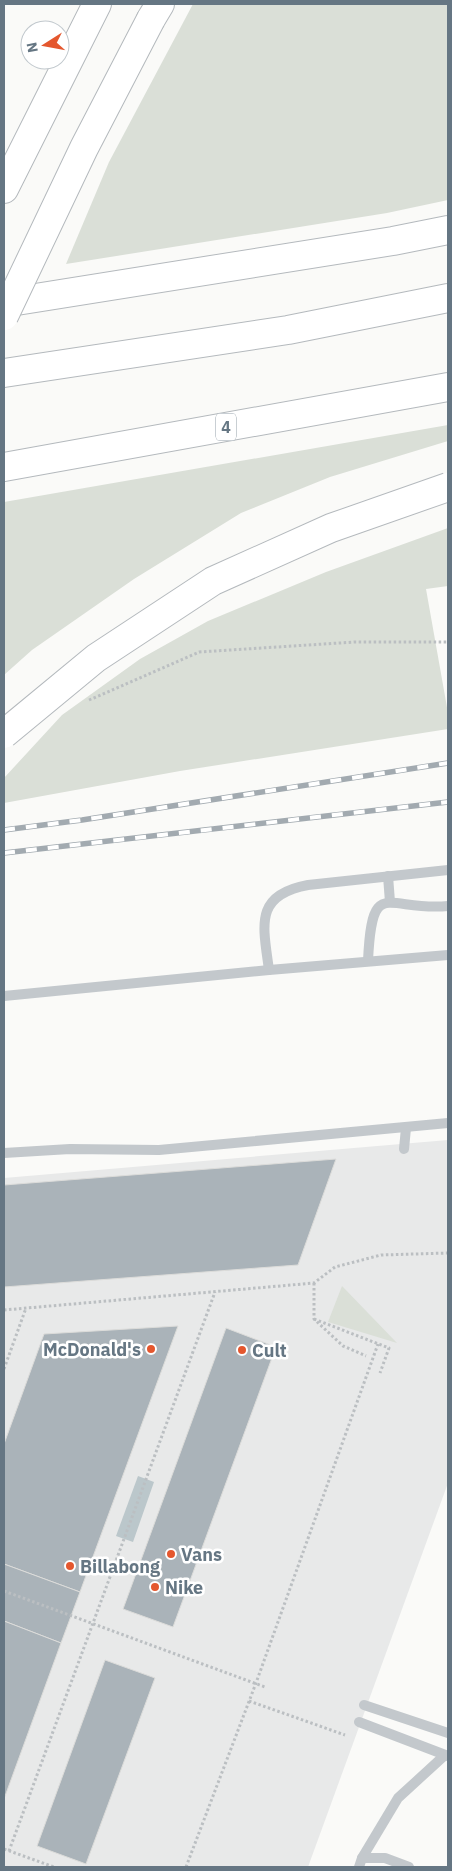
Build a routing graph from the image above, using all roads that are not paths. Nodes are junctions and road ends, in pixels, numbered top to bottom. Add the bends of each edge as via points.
1 (97, 4) edge
2 (156, 12) edge
3 (4, 189) edge
4 (448, 230) edge
5 (448, 298) edge
6 (4, 303) edge
7 (4, 316) edge
8 (4, 373) edge
9 (448, 387) edge
10 (4, 467) edge
11 (448, 487) edge
12 (4, 734) edge
13 (448, 870) edge
14 (388, 876) junction
15 (390, 902) junction
16 (448, 906) edge
17 (448, 955) edge
18 (368, 962) junction
19 (270, 970) junction
20 (4, 996) edge
21 (448, 1124) edge
22 (406, 1128) junction
23 (404, 1149) dead end
24 (4, 1153) edge
25 (364, 1706) dead end
26 (359, 1722) dead end
27 (448, 1733) edge
28 (447, 1755) edge
29 (361, 1863) edge
30 (410, 1867) edge

1 - 3 highway
2 - 7 highway, bridge via 84,148
4 - 6 highway
5 - 8 highway via 288,330
9 - 10 highway, 4
11 - 12 highway, bridge via 331,528 213,581 96,658
13 - 14 lane
14 - 15 lane
14 - 19 lane via 290,888 278,895 269,906 265,920
15 - 16 lane
15 - 18 lane via 381,904 374,913
17 - 18 lane
18 - 19 lane
19 - 20 lane
21 - 22 lane
22 - 23 lane
22 - 24 lane via 158,1150 70,1149
25 - 27 lane
26 - 28 lane
28 - 29 lane via 398,1798
29 - 30 lane via 385,1858

